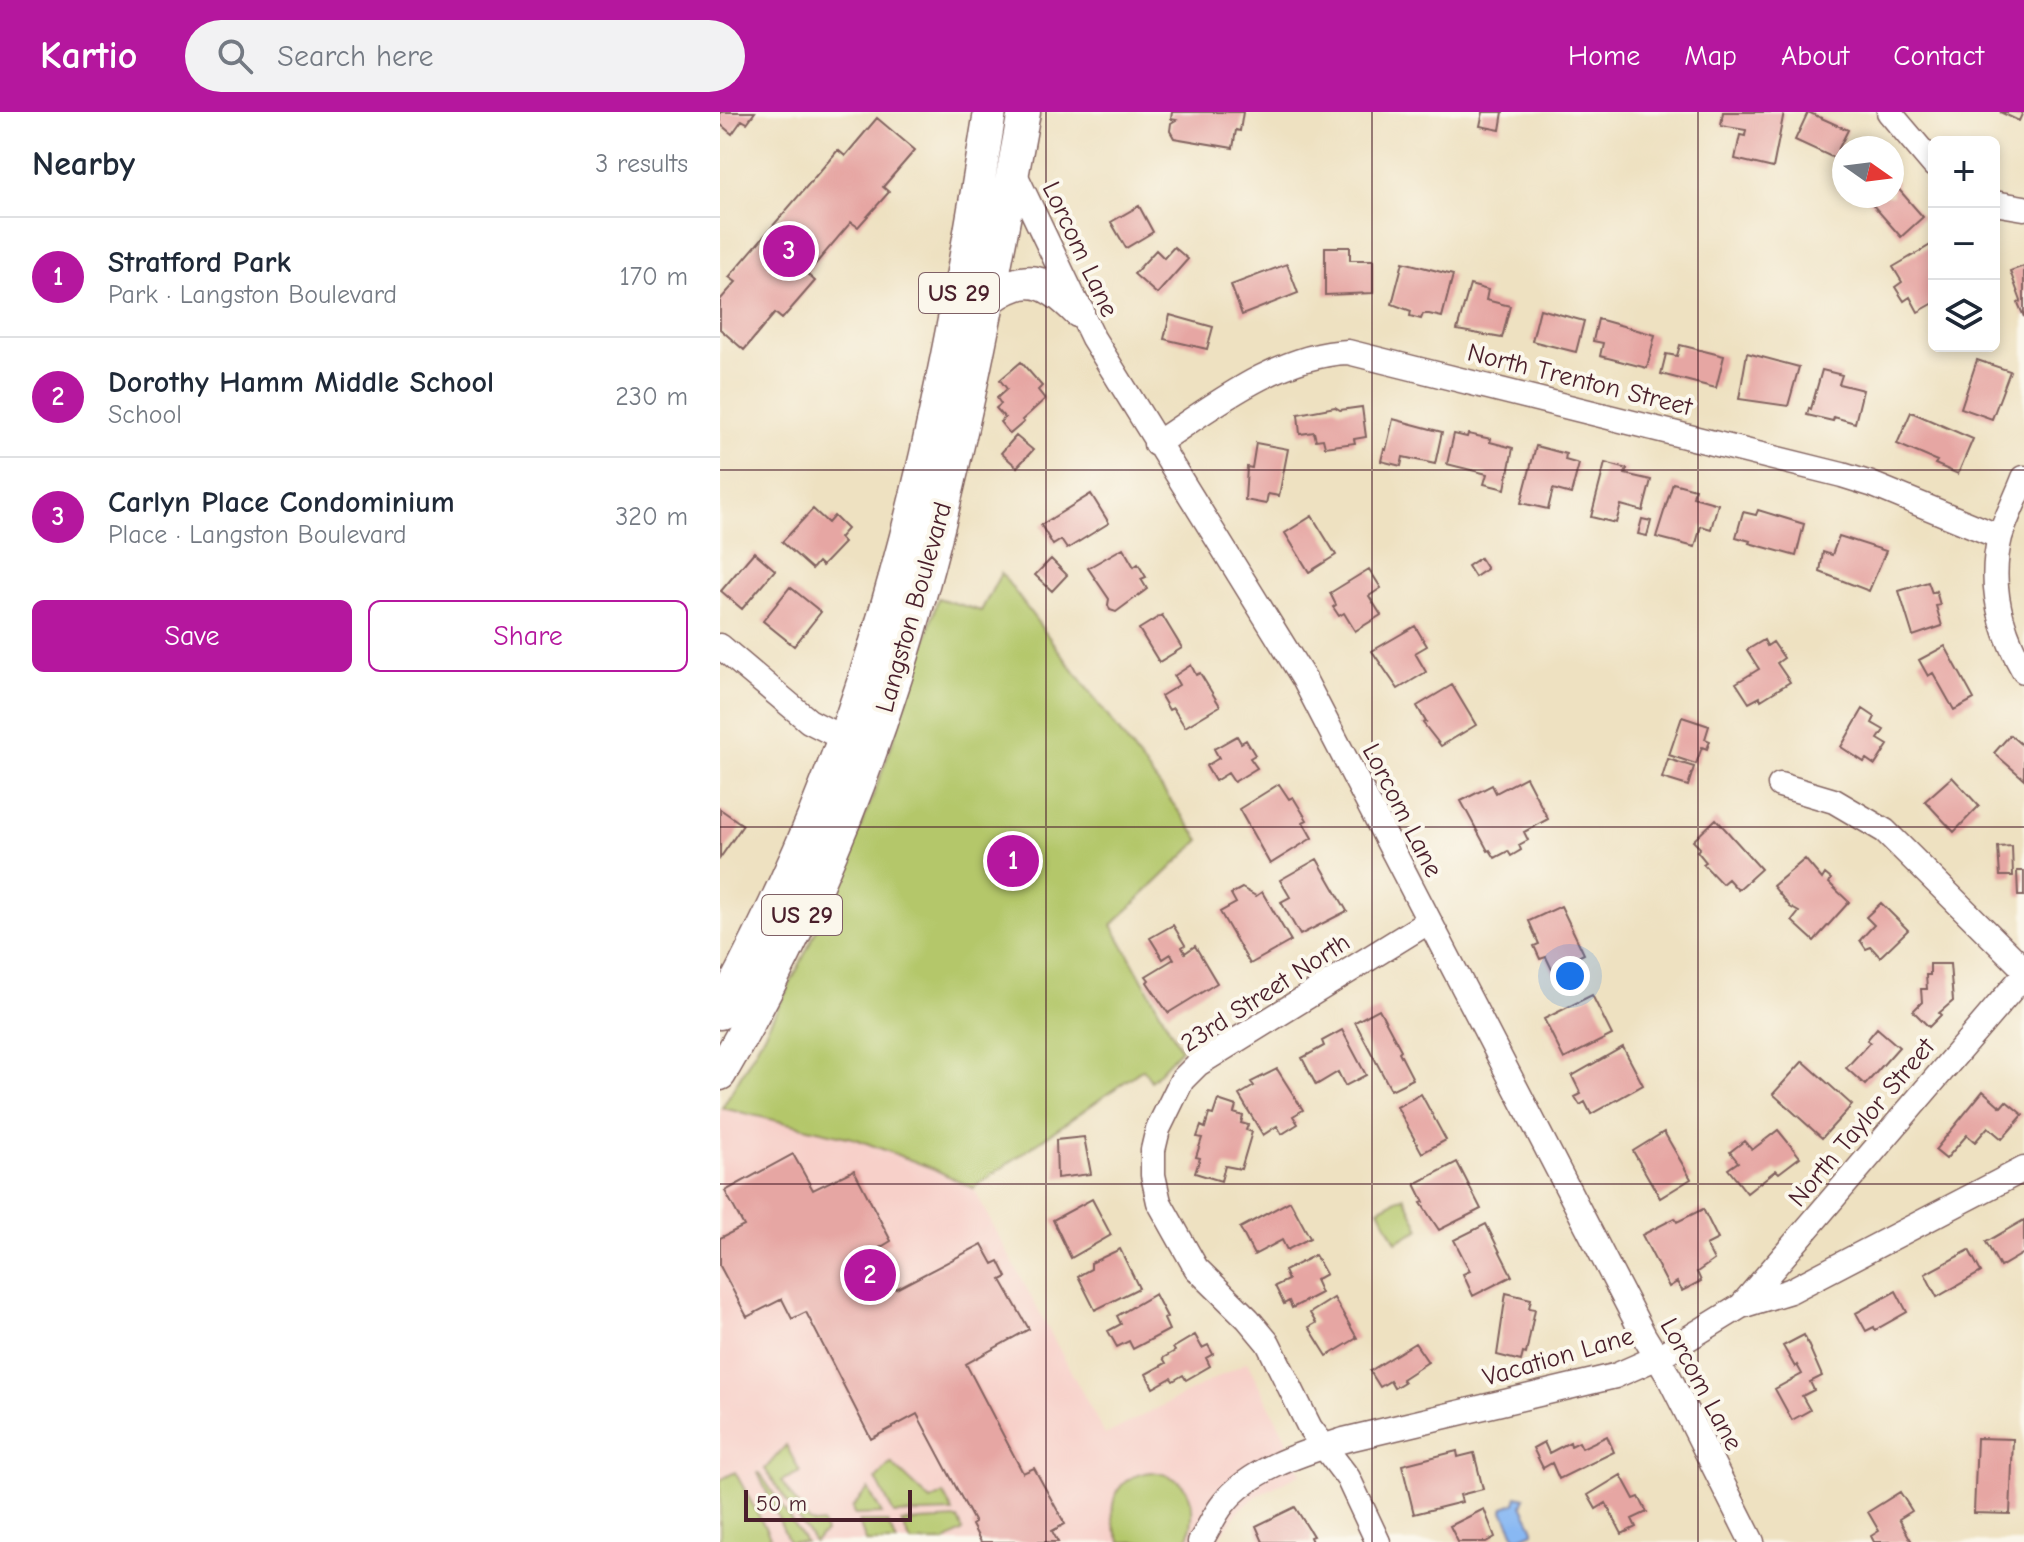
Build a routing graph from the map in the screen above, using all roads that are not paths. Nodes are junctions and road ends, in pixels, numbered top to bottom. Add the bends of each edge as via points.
1 (990, 112) edge
2 (1024, 112) edge
3 (1889, 112) edge
4 (1928, 158) edge
5 (1013, 170) junction
6 (2000, 204) edge
7 (2024, 208) edge
8 (989, 299) junction
9 (1078, 311) junction
10 (1156, 444) junction
11 (935, 476) junction
12 (2024, 478) edge
13 (2000, 537) junction
14 (720, 646) edge
15 (2024, 671) edge
16 (857, 745) junction
17 (1780, 785) dead end
18 (1428, 922) junction
19 (2024, 972) edge
20 (720, 1013) edge
21 (720, 1074) edge
22 (2024, 1169) edge
23 (1741, 1306) junction
24 (1658, 1357) junction
25 (1325, 1446) junction
26 (1200, 1542) edge
27 (1378, 1542) edge
28 (1752, 1542) edge

1 - 5 street, Lorcom Lane
1 - 11 main road, Langston Boulevard / US 29 via 953,327
2 - 5 main road, Langston Boulevard / US 29
3 - 4 street
5 - 8 main road, Langston Boulevard / US 29
5 - 9 street, Lorcom Lane
6 - 7 street
8 - 9 main road via 1004,288 1036,282
8 - 11 main road, Langston Boulevard / US 29
9 - 10 street, Lorcom Lane
10 - 13 street, North Trenton Street via 1274,371 1307,357 1348,352 1842,475
10 - 18 street, Lorcom Lane via 1304,679
11 - 16 main road, Langston Boulevard / US 29 via 887,600
12 - 13 street
13 - 15 street via 1994,583 1999,615
14 - 16 street via 809,721
16 - 20 main road, Langston Boulevard / US 29
16 - 21 main road, Langston Boulevard / US 29 via 841,828 795,933
17 - 19 street via 1834,801 1885,831
18 - 24 street, Lorcom Lane
18 - 25 street, 23rd Street North via 1198,1064 1167,1107 1153,1150 1159,1202 1196,1268 1268,1343 1310,1428
19 - 23 street, North Taylor Street
22 - 23 street, Vacation Lane via 1790,1291
23 - 24 street, Vacation Lane
24 - 25 street, Vacation Lane via 1615,1376
24 - 28 street, Lorcom Lane
25 - 26 street, Vacation Lane via 1253,1477 1224,1503
25 - 27 street, 23rd Street North via 1348,1478

